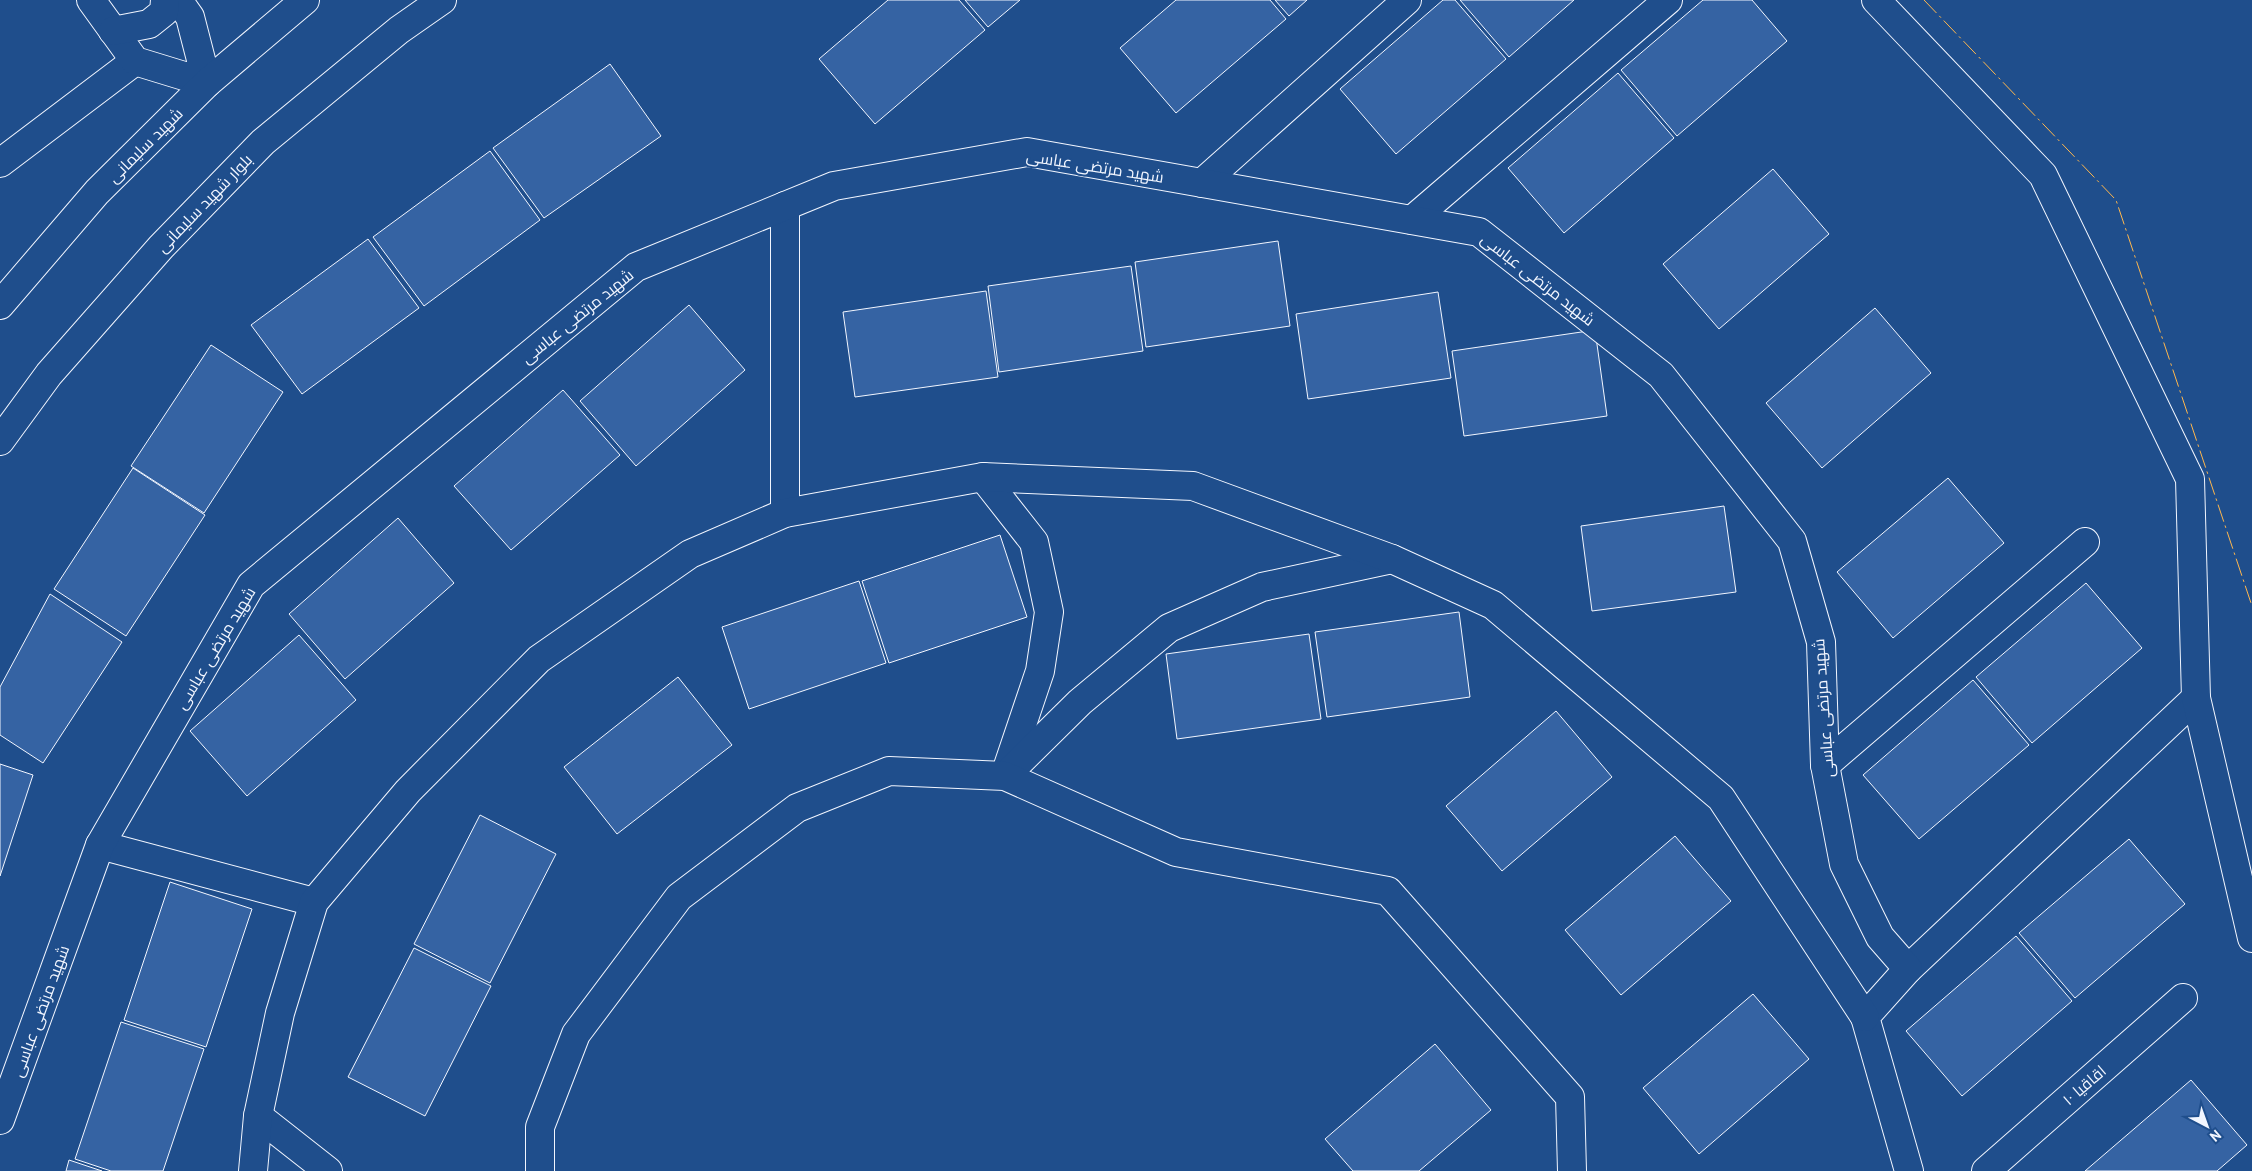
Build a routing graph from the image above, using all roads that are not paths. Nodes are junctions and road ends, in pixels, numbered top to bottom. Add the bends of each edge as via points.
1 (91, 0) edge
2 (165, 0) edge
3 (305, 0) edge
4 (442, 0) edge
5 (1407, 0) edge
6 (1668, 0) edge
7 (1876, 0) edge
8 (184, 8) edge
9 (113, 30) junction
10 (134, 61) junction
11 (207, 83) junction
12 (0, 163) edge
13 (1202, 183) junction
14 (785, 206) junction
15 (1412, 220) junction
16 (0, 305) edge
17 (0, 441) edge
18 (983, 477) junction
19 (785, 513) junction
20 (2085, 542) dead end
21 (1392, 559) junction
22 (2196, 698) junction
23 (1824, 765) junction
24 (1004, 776) junction
25 (100, 844) junction
26 (314, 902) junction
27 (2252, 938) edge
28 (1908, 969) junction
29 (2183, 998) dead end
30 (1865, 1017) junction
31 (258, 1116) junction
32 (0, 1120) edge
33 (252, 1171) edge
34 (328, 1171) edge
35 (540, 1171) edge
36 (1572, 1171) edge
37 (1909, 1171) edge
38 (1986, 1171) edge

1 - 9 street
2 - 9 street via 164,12 149,24
3 - 11 street, شهید سلیمانی
4 - 17 street, بلوار شهید سلیمانی via 399,30 263,142 154,254 49,374
5 - 13 street
6 - 15 street
7 - 22 street via 2043,175 2190,479
8 - 11 street
9 - 10 street
10 - 11 street
10 - 12 street
11 - 16 street, شهید سلیمانی via 97,192
13 - 14 street, شهید مرتضی عباسی via 1027,152 834,186
13 - 15 street, شهید مرتضی عباسی
14 - 19 street
14 - 25 street, شهید مرتضی عباسی via 636,267 251,585
15 - 23 street, شهید مرتضی عباسی via 1479,232 1662,375 1792,541 1822,642
18 - 19 street
18 - 21 street via 1193,486
18 - 24 street via 1034,542 1049,612 1040,671
19 - 26 street via 690,554 540,658 408,791
20 - 23 street
21 - 24 street via 1262,587 1169,628 1080,702
21 - 30 street via 1493,605 1721,798
22 - 27 street
22 - 28 street
23 - 28 street, شهید مرتضی عباسی via 1844,864 1880,937
24 - 35 street via 889,771 797,808 679,897 576,1034 540,1128
24 - 36 street via 1176,852 1388,891 1570,1097
25 - 26 street
25 - 32 street, شهید مرتضی عباسی
26 - 31 street via 280,1012
28 - 30 street
29 - 38 street, اقاقیا ۱۰
30 - 37 street
31 - 33 street
31 - 34 street

